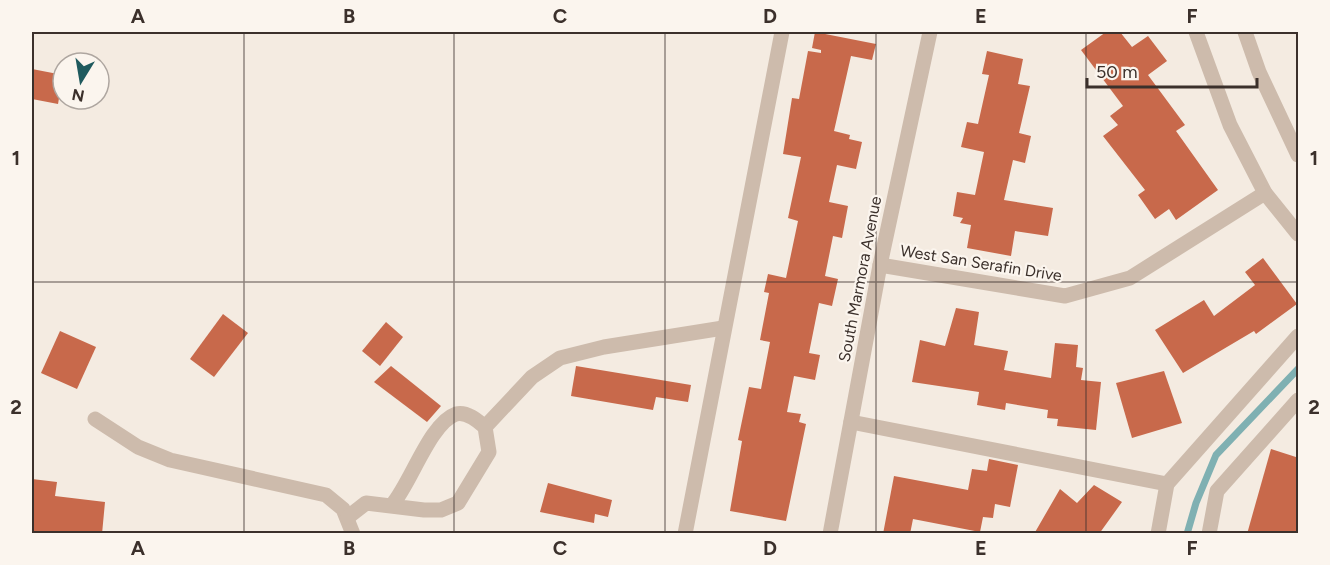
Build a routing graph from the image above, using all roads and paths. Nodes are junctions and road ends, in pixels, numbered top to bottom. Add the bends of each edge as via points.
1 (782, 32) edge
2 (930, 32) edge
3 (1196, 32) edge
4 (1245, 32) edge
5 (1299, 155) edge
6 (1265, 193) junction
7 (1299, 234) edge
8 (880, 265) junction
9 (723, 328) junction
10 (1299, 336) edge
11 (1299, 400) edge
12 (95, 419) dead end
13 (851, 422) junction
14 (485, 427) junction
15 (1167, 484) junction
16 (392, 505) junction
17 (348, 517) junction
18 (353, 534) edge
19 (685, 534) edge
20 (830, 534) edge
21 (1158, 534) edge
22 (1209, 534) edge

1 - 9 street
2 - 8 street, South Marmora Avenue
3 - 6 street via 1230,125
4 - 5 street via 1259,72
6 - 7 street
6 - 8 street, West San Serafin Drive via 1130,278 1065,296
8 - 13 street, South Marmora Avenue
9 - 14 street via 560,358 532,377
9 - 19 street
10 - 15 street
11 - 22 street via 1217,491
12 - 17 street via 138,447 170,460 326,495
13 - 15 street
13 - 20 street, South Marmora Avenue
14 - 16 street via 466,414 456,414 440,428
14 - 16 street via 489,452 458,503 441,510
15 - 21 street
16 - 17 street via 366,503
17 - 18 street

